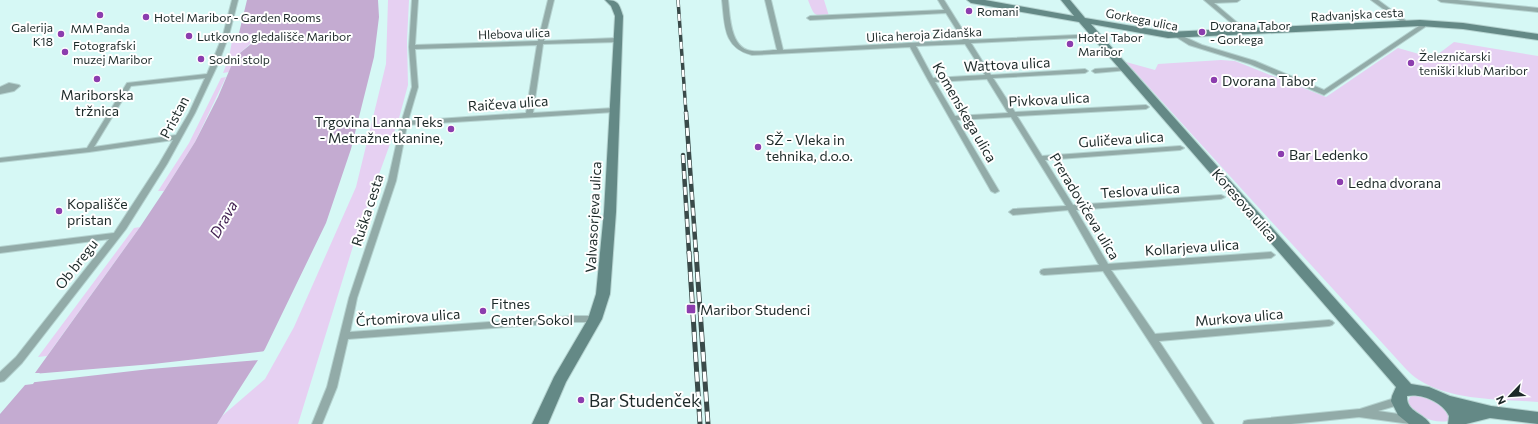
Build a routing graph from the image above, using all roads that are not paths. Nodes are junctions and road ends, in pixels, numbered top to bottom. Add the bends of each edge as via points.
1 (235, 0) edge
2 (415, 0) edge
3 (551, 0) edge
4 (609, 0) edge
5 (725, 0) edge
6 (768, 0) edge
7 (941, 0) edge
8 (971, 0) edge
9 (1065, 0) edge
10 (1237, 0) edge
11 (1374, 0) edge
12 (1440, 0) edge
13 (1208, 1) edge
14 (1475, 2) edge
15 (1538, 10) edge
16 (948, 11) junction
17 (810, 18) dead end
18 (1084, 20) junction
19 (1406, 23) junction
20 (1420, 23) junction
21 (1244, 31) junction
22 (1097, 35) junction
23 (1176, 35) junction
24 (1538, 37) edge
25 (617, 40) junction
26 (968, 42) junction
27 (540, 44) junction
28 (913, 46) junction
29 (412, 47) junction
30 (781, 52) junction
31 (1126, 69) junction
32 (1085, 71) dead end
33 (1095, 71) dead end
34 (208, 76) junction
35 (990, 77) junction
36 (931, 80) junction
37 (2, 91) edge
38 (0, 98) edge
39 (1146, 107) dead end
40 (614, 110) junction
41 (529, 114) junction
42 (1012, 114) junction
43 (953, 118) junction
44 (404, 123) junction
45 (178, 137) junction
46 (1180, 148) dead end
47 (89, 150) junction
48 (1039, 158) junction
49 (0, 160) edge
50 (994, 191) dead end
51 (1222, 197) dead end
52 (1071, 208) junction
53 (1013, 212) dead end
54 (115, 236) junction
55 (0, 250) edge
56 (1271, 255) dead end
57 (1105, 267) junction
58 (1044, 272) dead end
59 (595, 319) junction
60 (1329, 323) dead end
61 (344, 336) junction
62 (1151, 338) junction
63 (0, 378) edge
64 (1403, 395) junction
65 (1445, 401) junction
66 (1490, 412) junction
67 (1358, 413) junction
68 (1538, 418) edge
69 (1418, 422) edge
70 (1457, 422) edge
71 (317, 424) edge
72 (540, 424) edge
73 (1209, 424) edge
74 (1248, 424) edge

1 - 34 street, Pristan via 222,49
2 - 29 street, Ruška cesta
3 - 27 street
4 - 25 street, Valvasorjeva ulica via 618,10
5 - 30 street, Ulica heroja Zidanška via 731,36 739,49 752,53
6 - 30 street
7 - 16 street, Preradovičeva ulica
8 - 18 street, Gorkega ulica
9 - 18 street, Koresova ulica
10 - 13 street
11 - 19 street
12 - 14 street
13 - 21 street
14 - 15 street
16 - 17 street
16 - 26 street, Preradovičeva ulica
18 - 22 street, Koresova ulica
18 - 23 street, Gorkega ulica
19 - 20 street, Radvanjska cesta
19 - 21 street, Radvanjska cesta
20 - 23 street, Gorkega ulica via 1423,26 1324,93 1242,59 1190,43
20 - 24 street, Radvanjska cesta via 1463,26
21 - 23 street, Radvanjska cesta
22 - 26 street, Ulica heroja Zidanška
22 - 31 street, Koresova ulica
25 - 27 street, Hlebova ulica
25 - 40 street, Valvasorjeva ulica
26 - 28 street, Ulica heroja Zidanška
26 - 35 street, Preradovičeva ulica
27 - 29 street, Hlebova ulica
27 - 41 street
28 - 30 street, Ulica heroja Zidanška
28 - 36 street, Komenskega ulica
29 - 44 street, Ruška cesta via 415,87
31 - 33 street
31 - 64 street, Koresova ulica
32 - 35 street, Wattova ulica
34 - 45 street, Pristan
34 - 47 street via 129,84
35 - 36 street, Wattova ulica
35 - 42 street, Preradovičeva ulica
36 - 43 street, Komenskega ulica
37 - 38 street
39 - 42 street, Pivkova ulica
40 - 41 street, Raičeva ulica
40 - 59 street, Valvasorjeva ulica via 605,276 602,300
41 - 44 street, Raičeva ulica
42 - 43 street, Pivkova ulica
42 - 48 street, Preradovičeva ulica
43 - 50 street, Komenskega ulica
44 - 61 street, Ruška cesta via 392,181 353,297
45 - 47 street
45 - 54 street, Pristan via 127,221
46 - 48 street, Guličeva ulica
47 - 49 street
48 - 52 street, Preradovičeva ulica
51 - 52 street, Teslova ulica
52 - 53 street, Teslova ulica
52 - 57 street, Preradovičeva ulica
54 - 55 street, Ob bregu
54 - 63 street, Ob bregu via 19,360
56 - 57 street, Kollarjeva ulica
57 - 58 street, Kollarjeva ulica
57 - 62 street, Preradovičeva ulica
59 - 61 street, Črtomirova ulica
59 - 72 street, Valvasorjeva ulica via 559,381
60 - 62 street, Murkova ulica
61 - 71 street, Ruška cesta via 332,387
62 - 73 street, Preradovičeva ulica
64 - 65 street via 1426,391
64 - 67 street
64 - 69 street, Koresova ulica via 1401,407
65 - 66 street
65 - 70 street via 1456,414
66 - 68 street
66 - 70 street
67 - 69 street
67 - 74 street

